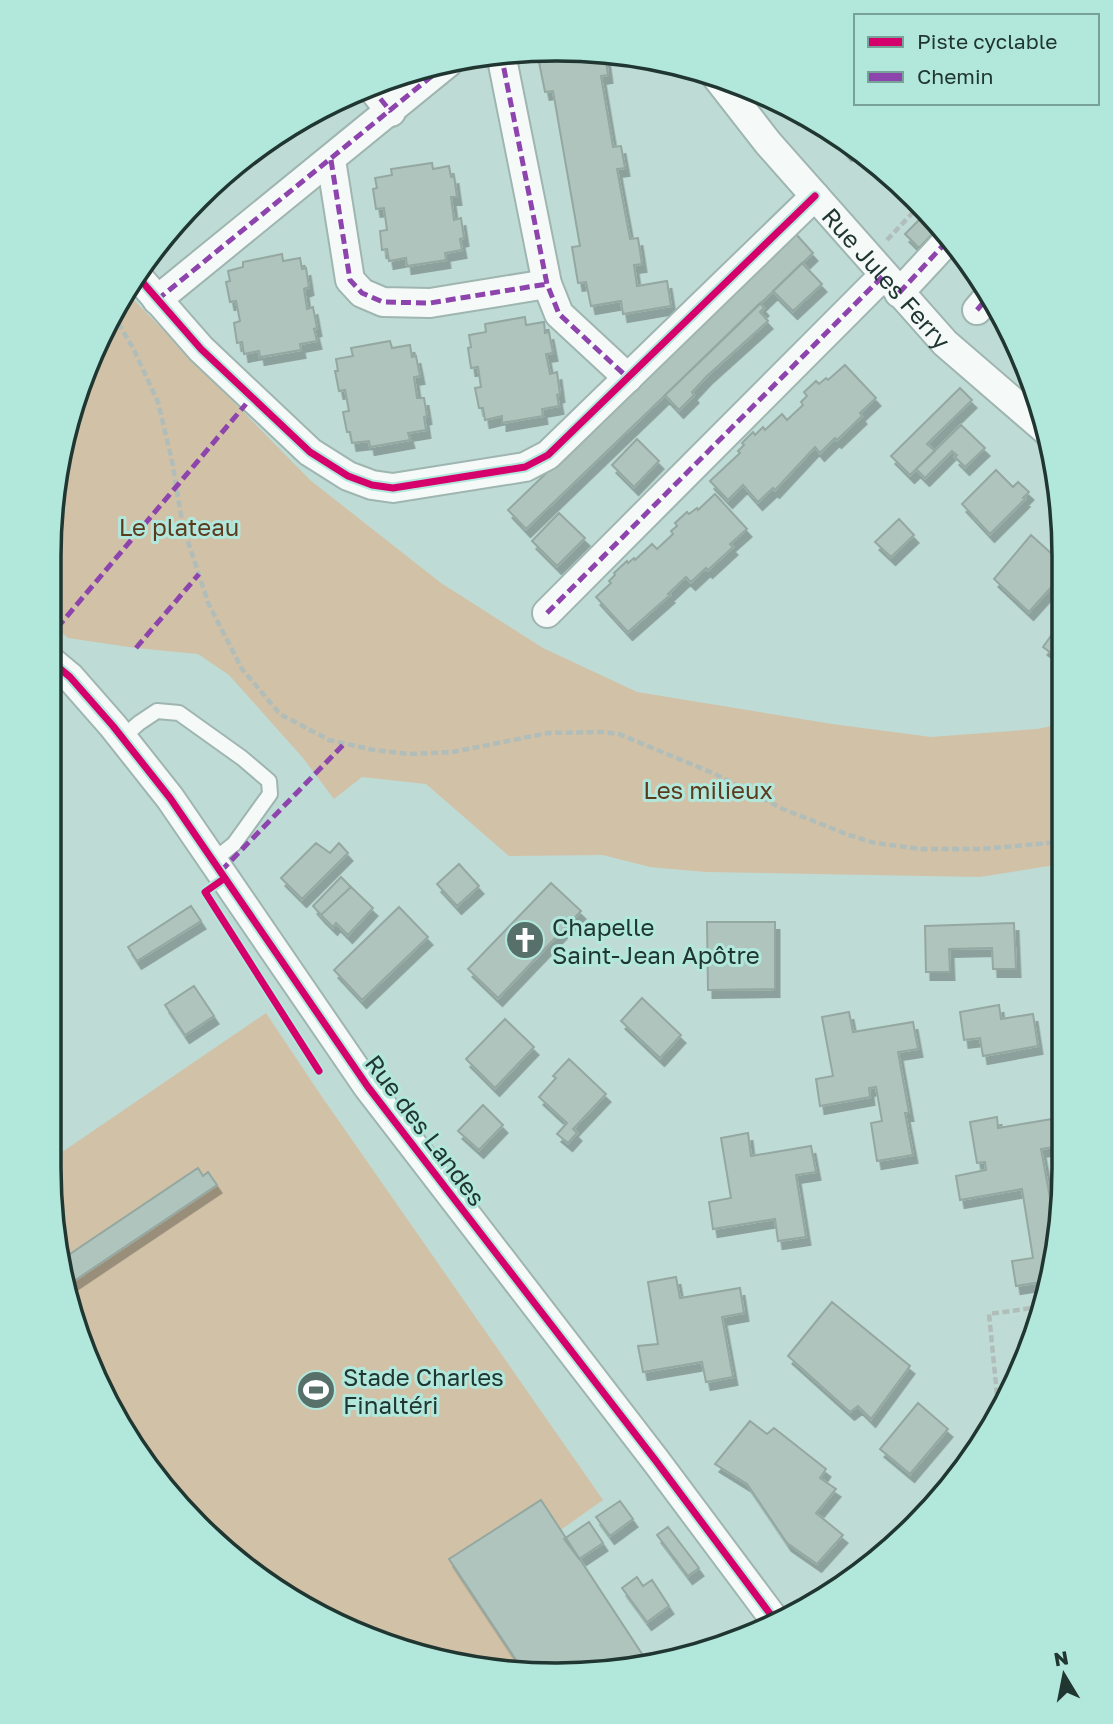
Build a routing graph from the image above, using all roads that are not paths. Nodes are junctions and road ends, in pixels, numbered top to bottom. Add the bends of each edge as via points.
1 (503, 64) edge
2 (431, 77) edge
3 (729, 93) edge
4 (378, 95) edge
5 (391, 111) junction
6 (331, 160) junction
7 (815, 196) junction
8 (940, 244) edge
9 (884, 275) junction
10 (143, 284) edge
11 (547, 284) junction
12 (157, 300) junction
13 (628, 378) junction
14 (1032, 418) edge
15 (547, 613) dead end
16 (61, 670) edge
17 (122, 737) junction
18 (214, 860) junction
19 (771, 1614) edge

1 - 11 street
2 - 5 street
3 - 7 street, Rue Jules Ferry
4 - 5 street
5 - 6 street
6 - 11 street via 350,280 362,293 383,302 430,303
6 - 12 street
7 - 9 street, Rue Jules Ferry
7 - 13 street
8 - 9 street
9 - 14 street, Rue Jules Ferry via 945,343
9 - 15 street
10 - 12 street
11 - 13 street via 559,314
12 - 13 street via 201,349 310,452 372,485 393,488 525,467 548,455
16 - 17 street, Rue des Landes
17 - 18 street, Rue des Landes
17 - 18 lane via 157,711 179,713 269,781 270,794 234,844
18 - 19 street, Rue des Landes via 368,1087

